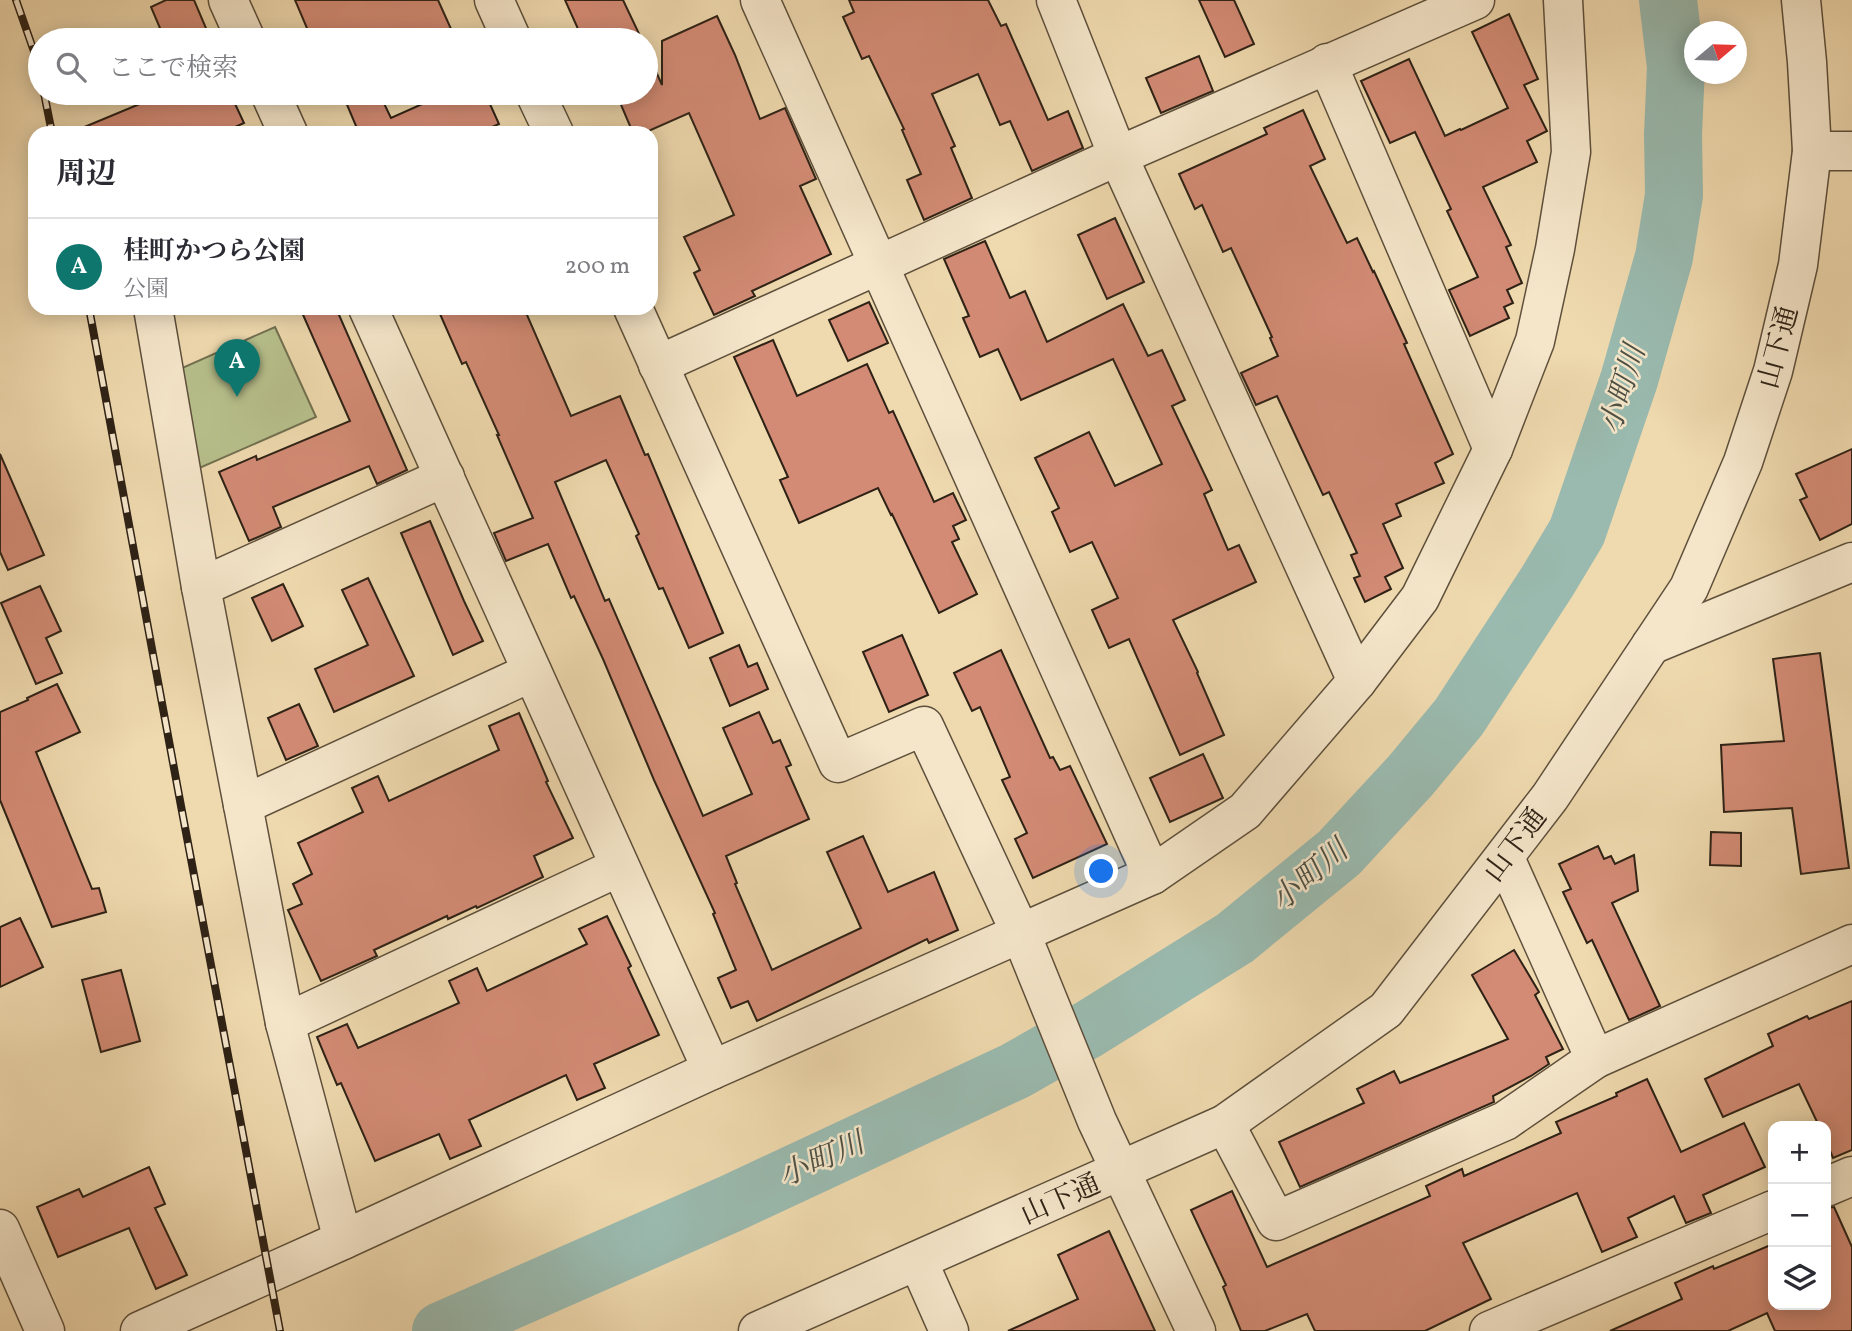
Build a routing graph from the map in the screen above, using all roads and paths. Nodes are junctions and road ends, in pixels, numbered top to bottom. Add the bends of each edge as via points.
1 (228, 0) edge
2 (494, 0) edge
3 (760, 0) edge
4 (1056, 0) edge
5 (1475, 0) edge
6 (1563, 0) edge
7 (1801, 0) edge
8 (241, 28) edge
9 (507, 28) edge
10 (1327, 63) junction
11 (541, 105) edge
12 (551, 126) edge
13 (1812, 150) junction
14 (1852, 151) edge
15 (1118, 156) junction
16 (880, 264) junction
17 (154, 315) edge
18 (371, 315) edge
19 (635, 315) edge
20 (658, 365) junction
21 (1493, 449) junction
22 (445, 477) junction
23 (1852, 562) edge
24 (201, 587) junction
25 (1651, 645) junction
26 (532, 672) junction
27 (1357, 681) junction
28 (243, 805) junction
29 (1505, 858) junction
30 (619, 867) junction
31 (1152, 875) junction
32 (1021, 934) junction
33 (1852, 944) edge
34 (285, 1023) junction
35 (1595, 1059) junction
36 (712, 1070) junction
37 (1225, 1124) junction
38 (1121, 1170) junction
39 (1852, 1176) edge
40 (1831, 1185) edge
41 (1768, 1212) edge
42 (0, 1229) edge
43 (343, 1240) junction
44 (918, 1261) junction
45 (45, 1331) edge
46 (139, 1331) edge
47 (758, 1331) edge
48 (949, 1331) edge
49 (1196, 1331) edge
50 (1489, 1331) edge

1 - 8 street
2 - 9 street
3 - 16 street
4 - 15 street
5 - 10 street
6 - 21 street via 1571,152 1535,341
7 - 13 street, 山下通
10 - 15 street
10 - 21 street
11 - 12 street
13 - 14 street
13 - 25 street, 山下通 via 1798,265 1773,371 1743,462 1689,588
15 - 16 street
15 - 27 street
16 - 20 street
16 - 31 street
17 - 24 street
18 - 22 street
19 - 20 street
20 - 32 street via 838,763 924,726
21 - 27 street via 1420,598
22 - 24 street
22 - 26 street
23 - 25 street
24 - 28 street
25 - 29 street, 山下通
26 - 28 street
26 - 30 street
27 - 31 street via 1245,811
28 - 34 street
29 - 35 street
29 - 37 street, 山下通 via 1386,1010
30 - 34 street
30 - 36 street
31 - 32 street
32 - 36 street
32 - 38 street
33 - 35 street
34 - 43 street
35 - 37 street via 1505,1121 1276,1221
36 - 43 street
37 - 38 street, 山下通
38 - 44 street, 山下通
38 - 49 street
39 - 40 street
41 - 50 street
42 - 45 street
43 - 46 street
44 - 47 street, 山下通
44 - 48 street

